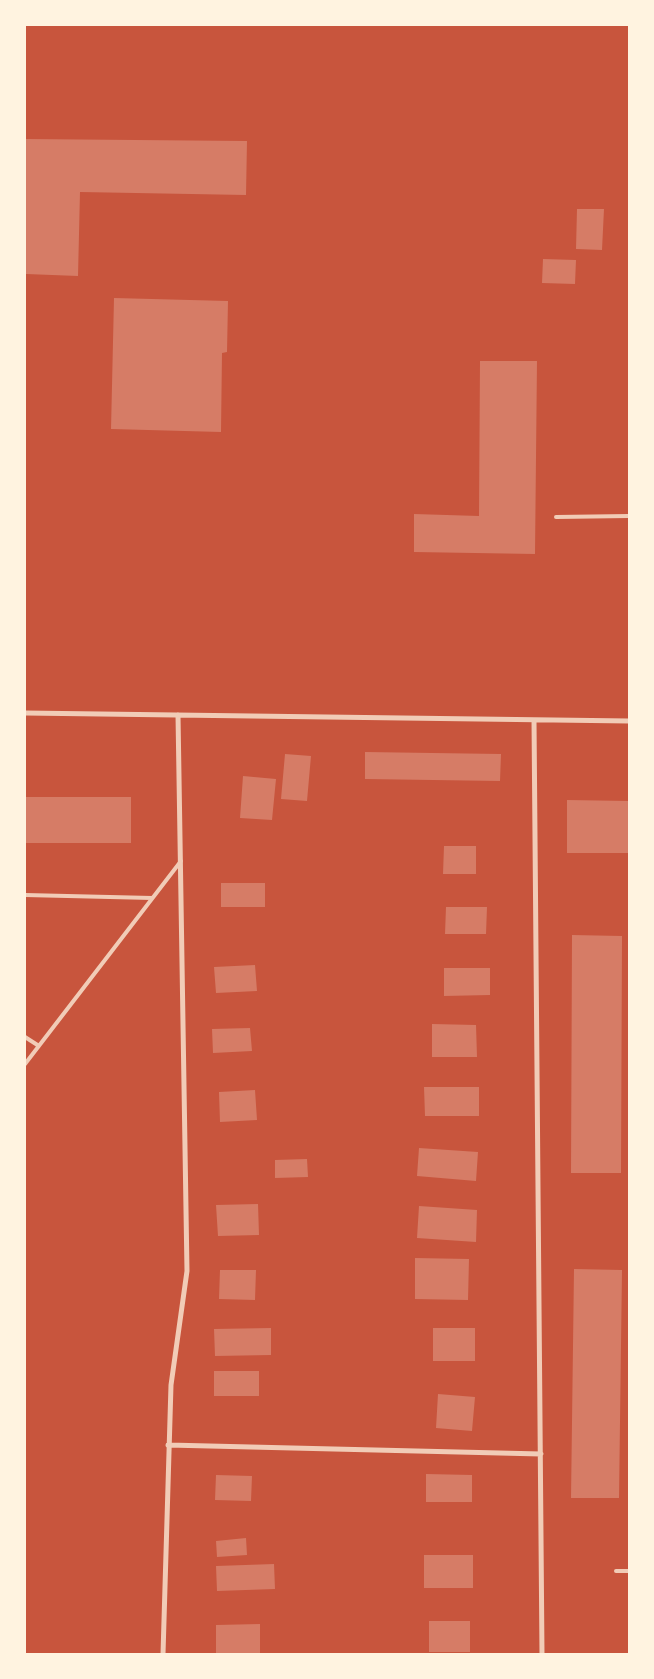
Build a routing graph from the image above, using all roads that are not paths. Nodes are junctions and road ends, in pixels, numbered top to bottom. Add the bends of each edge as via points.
1 (629, 516) edge
2 (556, 517) dead end
3 (25, 713) edge
4 (178, 715) junction
5 (534, 720) junction
6 (629, 721) edge
7 (181, 861) junction
8 (25, 895) edge
9 (152, 898) junction
10 (25, 1037) edge
11 (39, 1046) junction
12 (25, 1064) edge
13 (168, 1446) junction
14 (541, 1454) junction
15 (616, 1571) dead end
16 (629, 1571) edge
17 (163, 1654) edge
18 (542, 1654) edge

1 - 2 lane
3 - 4 street
4 - 5 street
4 - 7 street
5 - 6 street
5 - 14 street
7 - 9 lane
7 - 13 street via 187,1271 171,1385
8 - 9 lane
9 - 11 lane
10 - 11 lane
11 - 12 lane
13 - 14 street
13 - 17 street
14 - 18 street
15 - 16 lane

